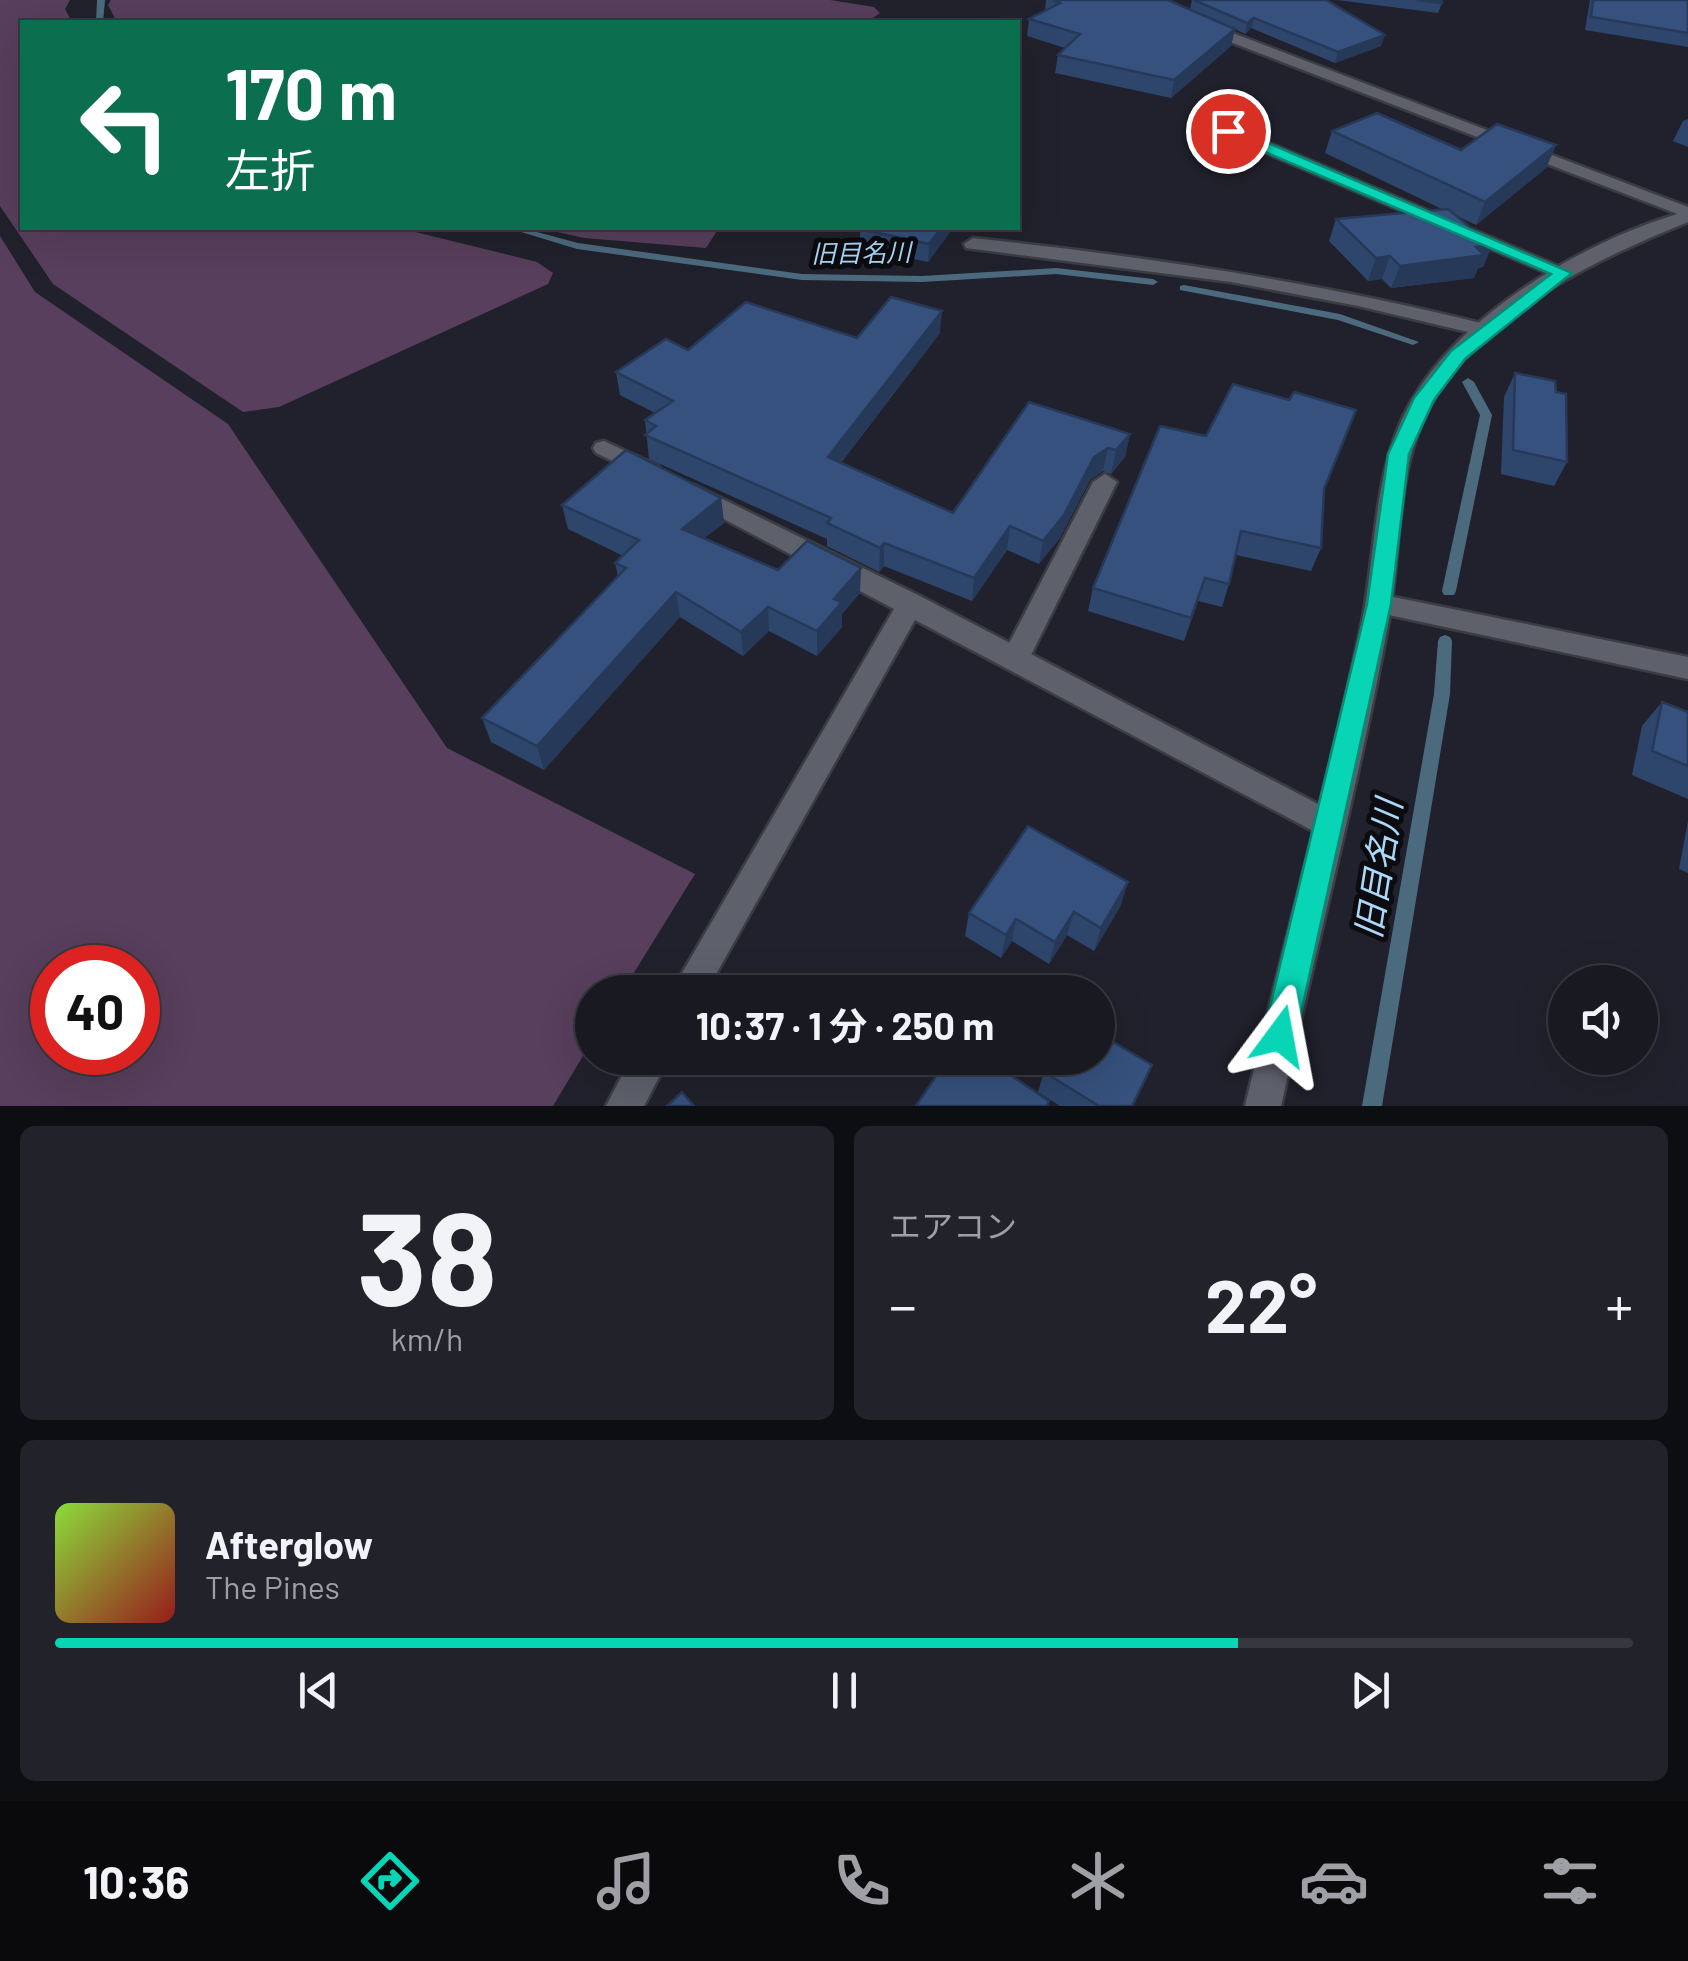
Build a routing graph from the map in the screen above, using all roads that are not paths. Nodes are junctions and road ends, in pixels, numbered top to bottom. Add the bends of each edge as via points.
1 (1151, 0) edge
2 (1228, 131) dead end
3 (1688, 214) edge
4 (974, 244) dead end
5 (1564, 273) junction
6 (1485, 330) junction
7 (604, 448) dead end
8 (1105, 482) dead end
9 (911, 603) junction
10 (1379, 604) junction
11 (1015, 659) junction
12 (1688, 668) edge
13 (1328, 824) junction
14 (698, 975) edge
15 (641, 1075) edge
16 (624, 1106) edge
17 (1263, 1106) edge

1 - 3 street via 1216,32
2 - 5 street
3 - 5 street
4 - 6 street via 1174,265
5 - 6 street
6 - 10 street via 1424,398 1398,454
7 - 9 street
8 - 11 street
9 - 11 street
9 - 14 street
10 - 12 street
10 - 13 street
11 - 13 street
13 - 17 street
15 - 16 street

